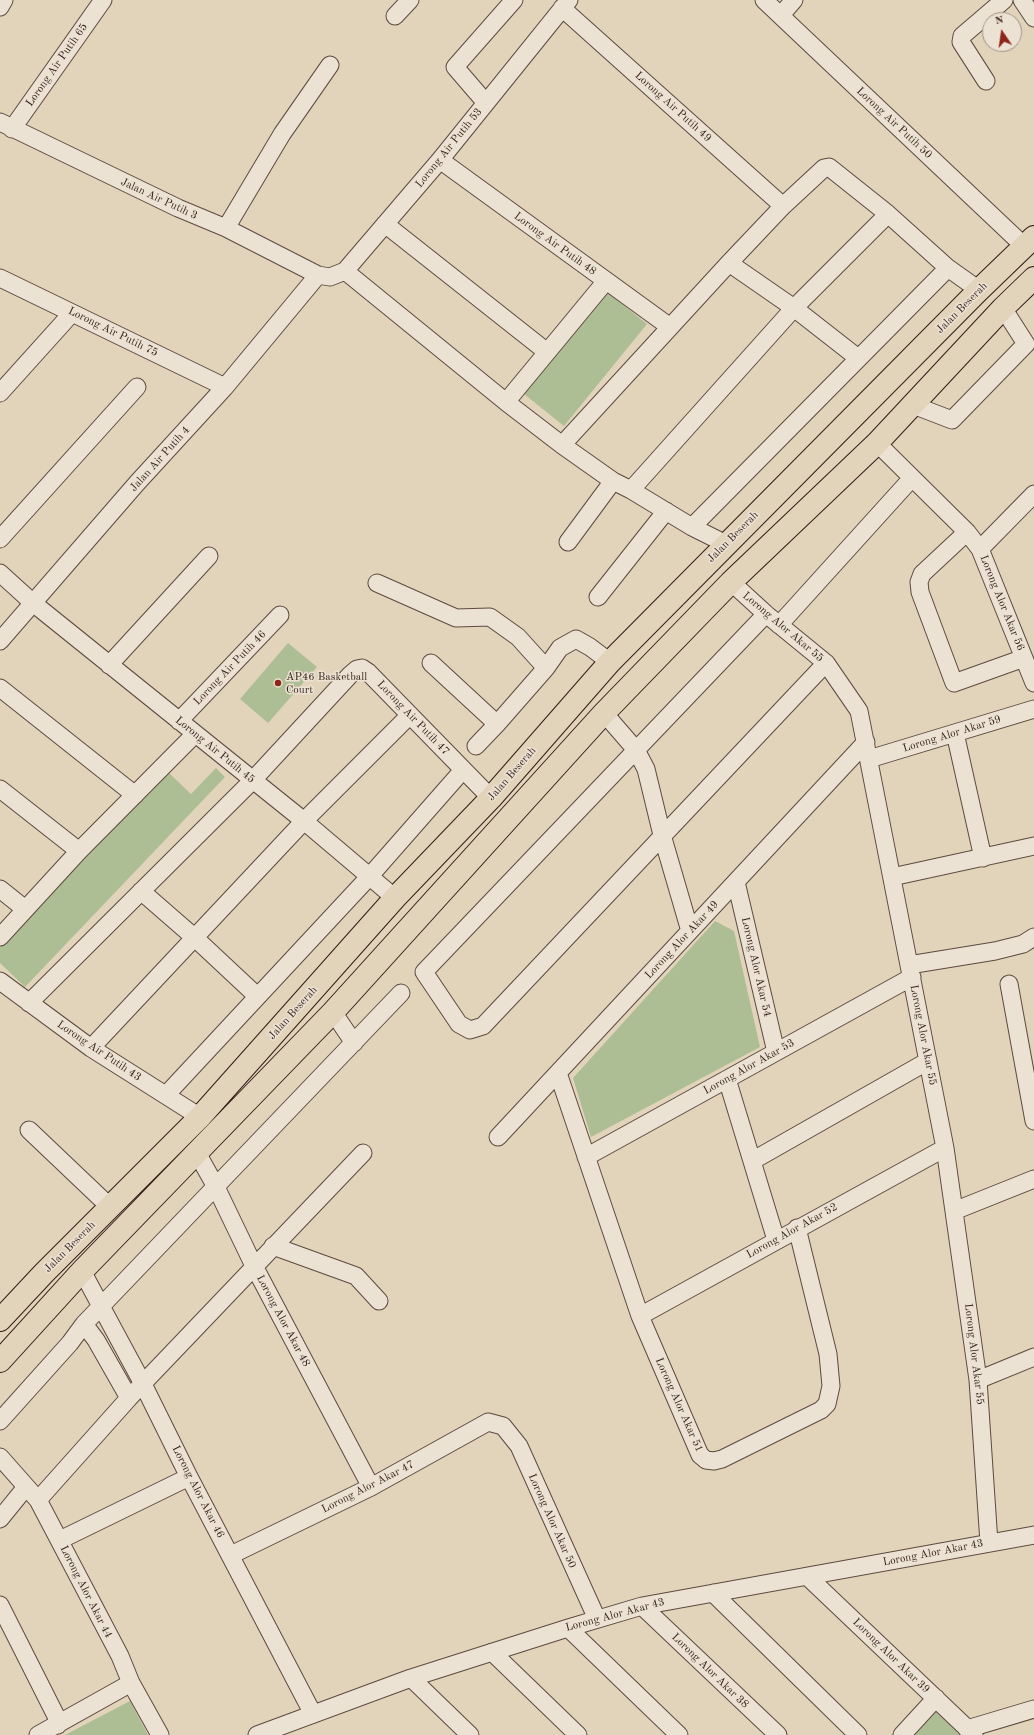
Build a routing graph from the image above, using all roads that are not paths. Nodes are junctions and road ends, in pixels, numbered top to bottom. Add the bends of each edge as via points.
1 (4, 0) edge
2 (103, 0) edge
3 (410, 0) edge
4 (514, 0) edge
5 (764, 0) edge
6 (794, 0) edge
7 (1004, 0) edge
8 (1022, 0) edge
9 (565, 4) edge
10 (0, 7) edge
11 (781, 15) junction
12 (394, 16) dead end
13 (1034, 18) edge
14 (330, 66) dead end
15 (986, 81) dead end
16 (486, 103) junction
17 (6, 126) edge
18 (440, 160) junction
19 (783, 206) junction
20 (888, 214) junction
21 (385, 224) junction
22 (226, 228) junction
23 (1029, 242) edge
24 (729, 263) junction
25 (948, 268) junction
26 (345, 271) junction
27 (318, 275) junction
28 (0, 278) edge
29 (606, 281) junction
30 (1032, 284) edge
31 (979, 290) junction
32 (794, 308) junction
33 (1003, 308) junction
34 (72, 312) junction
35 (670, 327) junction
36 (1030, 340) edge
37 (547, 352) junction
38 (858, 358) junction
39 (136, 387) dead end
40 (225, 387) junction
41 (0, 393) edge
42 (506, 402) junction
43 (913, 405) junction
44 (876, 443) junction
45 (562, 445) junction
46 (912, 478) junction
47 (613, 481) junction
48 (632, 490) junction
49 (1034, 495) edge
50 (666, 511) junction
51 (692, 527) junction
52 (967, 532) junction
53 (0, 539) edge
54 (568, 542) dead end
55 (726, 544) junction
56 (980, 548) junction
57 (209, 556) dead end
58 (0, 573) edge
59 (731, 582) junction
60 (377, 583) dead end
61 (598, 597) dead end
62 (33, 603) junction
63 (766, 614) junction
64 (280, 615) dead end
65 (779, 625) junction
66 (0, 641) edge
67 (1024, 658) junction
68 (610, 662) junction
69 (431, 663) dead end
70 (826, 663) junction
71 (109, 665) junction
72 (546, 668) junction
73 (1034, 684) edge
74 (0, 688) edge
75 (1034, 709) edge
76 (604, 714) junction
77 (410, 715) junction
78 (179, 721) junction
79 (497, 724) junction
80 (955, 733) junction
81 (195, 734) junction
82 (866, 742) junction
83 (476, 746) dead end
84 (636, 750) junction
85 (869, 759) junction
86 (463, 770) junction
87 (252, 781) junction
88 (0, 789) edge
89 (135, 795) junction
90 (491, 798) junction
91 (304, 821) junction
92 (662, 835) junction
93 (1034, 846) edge
94 (79, 852) junction
95 (983, 858) junction
96 (369, 877) junction
97 (892, 877) junction
98 (736, 882) junction
99 (0, 889) edge
100 (141, 891) junction
101 (395, 898) junction
102 (25, 909) junction
103 (690, 931) junction
104 (0, 937) edge
105 (1034, 937) edge
106 (194, 938) junction
107 (911, 971) junction
108 (0, 981) edge
109 (1009, 984) dead end
110 (402, 993) dead end
111 (257, 996) junction
112 (29, 1003) junction
113 (333, 1012) junction
114 (354, 1043) junction
115 (91, 1048) junction
116 (776, 1052) junction
117 (928, 1061) junction
118 (558, 1073) junction
119 (726, 1080) junction
120 (166, 1095) junction
121 (200, 1117) junction
122 (1034, 1120) edge
123 (29, 1130) dead end
124 (498, 1137) dead end
125 (945, 1148) junction
126 (197, 1153) junction
127 (363, 1153) dead end
128 (586, 1158) junction
129 (752, 1161) junction
130 (1034, 1179) edge
131 (216, 1187) junction
132 (110, 1207) junction
133 (954, 1211) junction
134 (797, 1228) junction
135 (776, 1240) junction
136 (273, 1246) junction
137 (254, 1266) junction
138 (82, 1271) junction
139 (379, 1301) dead end
140 (101, 1307) junction
141 (640, 1316) junction
142 (0, 1320) edge
143 (84, 1324) junction
144 (1034, 1357) edge
145 (0, 1361) edge
146 (978, 1380) junction
147 (143, 1384) junction
148 (129, 1398) junction
149 (0, 1421) edge
150 (503, 1426) joint
151 (0, 1457) edge
152 (189, 1477) junction
153 (26, 1487) junction
154 (371, 1488) junction
155 (38, 1500) junction
156 (0, 1519) edge
157 (1034, 1535) edge
158 (60, 1540) junction
159 (989, 1543) junction
160 (231, 1555) junction
161 (808, 1577) junction
162 (713, 1594) junction
163 (0, 1605) edge
164 (642, 1606) junction
165 (597, 1619) junction
166 (568, 1628) junction
167 (492, 1652) junction
168 (411, 1678) junction
169 (131, 1683) junction
170 (936, 1698) junction
171 (1034, 1709) edge
172 (313, 1714) junction
173 (58, 1725) junction
174 (971, 1732) edge
175 (38, 1735) edge
176 (160, 1735) edge
177 (256, 1735) edge
178 (470, 1735) edge
179 (578, 1735) edge
180 (679, 1735) edge
181 (778, 1735) edge
182 (858, 1735) edge
183 (902, 1735) edge

1 - 10 street
2 - 17 street, Lorong Air Putih 65
3 - 12 street
4 - 16 street via 455,67
5 - 11 street, Lorong Air Putih 50
6 - 11 street
7 - 15 street via 962,36 961,42
8 - 13 street
9 - 16 street, Lorong Air Putih 53
9 - 19 street, Lorong Air Putih 49
11 - 23 street, Lorong Air Putih 50
14 - 22 street via 282,134
16 - 18 street, Lorong Air Putih 53
17 - 22 street, Jalan Air Putih 3 via 178,208
18 - 21 street, Lorong Air Putih 53
18 - 29 street, Lorong Air Putih 48
19 - 20 street via 824,168 829,167
19 - 24 street
20 - 25 street
20 - 32 street
21 - 26 street, Lorong Air Putih 53
21 - 37 street
22 - 27 street, Jalan Air Putih 3
23 - 31 highway, Jalan Beserah
24 - 32 street
24 - 35 street
25 - 31 street
25 - 38 street
26 - 27 street via 330,277
26 - 42 street
27 - 40 street, Jalan Air Putih 4
28 - 34 street, Lorong Air Putih 75
29 - 35 street, Lorong Air Putih 48
29 - 37 street
30 - 33 highway
31 - 55 highway, Jalan Beserah
32 - 38 street
32 - 48 street
33 - 36 street
33 - 43 highway
34 - 40 street, Lorong Air Putih 75
34 - 41 street
35 - 45 street
36 - 43 street via 952,420
37 - 42 street
38 - 51 street
39 - 53 street
40 - 62 street, Jalan Air Putih 4
42 - 45 street
43 - 44 highway
44 - 46 street, Lorong Alor Akar 56
44 - 59 highway
45 - 47 street
46 - 52 street, Lorong Alor Akar 56
46 - 65 street
47 - 48 street
47 - 54 street
48 - 50 street
49 - 56 street
50 - 51 street
50 - 61 street
51 - 55 street
52 - 56 street, Lorong Alor Akar 56
52 - 67 street via 922,574 919,582 920,592 954,683
55 - 68 highway, Jalan Beserah
56 - 67 street, Lorong Alor Akar 56
57 - 71 street
58 - 62 street, Lorong Air Putih 45
59 - 63 street, Lorong Alor Akar 55
59 - 76 highway
60 - 72 street via 456,618 490,617 518,637
62 - 66 street, Jalan Air Putih 4
62 - 71 street, Lorong Air Putih 45
63 - 65 street, Lorong Alor Akar 55
63 - 84 street
64 - 78 street, Lorong Air Putih 46
65 - 70 street, Lorong Alor Akar 55
67 - 73 street, Lorong Alor Akar 56
68 - 72 street via 576,638 560,648
68 - 90 highway, Jalan Beserah
69 - 79 street
70 - 82 street, Lorong Alor Akar 55 via 858,711
70 - 92 street
71 - 78 street, Lorong Air Putih 45
72 - 79 street
74 - 89 street
75 - 80 street, Lorong Alor Akar 59
76 - 84 street
76 - 113 highway
77 - 86 street, Lorong Air Putih 47
77 - 87 street, Lorong Air Putih 47 via 368,672 362,668 357,669
77 - 91 street
78 - 81 street, Lorong Air Putih 45
79 - 83 street
80 - 85 street, Lorong Alor Akar 59
80 - 95 street
81 - 87 street, Lorong Air Putih 45
81 - 89 street
82 - 85 street, Lorong Alor Akar 55
82 - 98 street, Lorong Alor Akar 49
84 - 92 street via 646,769
84 - 92 street via 424,972 459,1024 470,1030 483,1026
85 - 97 street, Lorong Alor Akar 55
86 - 90 street, Lorong Air Putih 47
86 - 96 street
87 - 91 street, Lorong Air Putih 45
87 - 100 street
88 - 94 street
89 - 94 street
90 - 101 highway, Jalan Beserah
91 - 96 street, Lorong Air Putih 45
91 - 106 street
92 - 103 street
93 - 95 street
94 - 102 street
95 - 97 street
96 - 101 street, Lorong Air Putih 45
96 - 111 street
97 - 107 street, Lorong Alor Akar 55
98 - 103 street, Lorong Alor Akar 49
98 - 116 street, Lorong Alor Akar 54
99 - 102 street
100 - 106 street
100 - 112 street
101 - 121 highway, Jalan Beserah
102 - 104 street
103 - 118 street, Lorong Alor Akar 49
105 - 107 street, Lorong Alor Akar 53 via 1023,944
106 - 111 street
106 - 115 street
107 - 116 street, Lorong Alor Akar 53
107 - 117 street, Lorong Alor Akar 55
108 - 112 street, Lorong Air Putih 43
109 - 122 street
110 - 114 street
111 - 120 street
112 - 115 street, Lorong Air Putih 43
113 - 114 street
113 - 126 highway
114 - 131 street
115 - 120 street, Lorong Air Putih 43
116 - 119 street, Lorong Alor Akar 53
117 - 125 street, Lorong Alor Akar 55
117 - 129 street
118 - 124 street, Lorong Alor Akar 49
118 - 128 street, Lorong Alor Akar 51
119 - 128 street, Lorong Alor Akar 53
119 - 129 street
120 - 121 street, Lorong Air Putih 43
121 - 132 highway, Jalan Beserah
123 - 132 street
125 - 133 street, Lorong Alor Akar 55
125 - 134 street, Lorong Alor Akar 52
126 - 131 street, Lorong Alor Akar 48
126 - 138 highway
127 - 136 street
128 - 141 street, Lorong Alor Akar 51
129 - 135 street
130 - 133 street
131 - 137 street, Lorong Alor Akar 48
131 - 140 street
132 - 142 highway, Jalan Beserah
133 - 146 street, Lorong Alor Akar 55
134 - 135 street, Lorong Alor Akar 52
134 - 141 street, Lorong Alor Akar 51 via 828,1354 831,1386 827,1404 821,1410 722,1459 706,1460 700,1455
135 - 141 street, Lorong Alor Akar 52
136 - 137 street
136 - 139 street via 356,1276
137 - 147 street
137 - 154 street, Lorong Alor Akar 48
138 - 140 street, Lorong Alor Akar 46
138 - 145 highway
140 - 143 street
140 - 147 street, Lorong Alor Akar 46
143 - 148 street
143 - 149 street
144 - 146 street
146 - 159 street, Lorong Alor Akar 55
147 - 148 street
147 - 152 street, Lorong Alor Akar 46
148 - 155 street
150 - 154 street, Lorong Alor Akar 47 via 488,1422
150 - 165 street, Lorong Alor Akar 50 via 519,1446
151 - 153 street, Lorong Alor Akar 44
152 - 158 street
152 - 160 street, Lorong Alor Akar 46
153 - 155 street, Lorong Alor Akar 44
153 - 156 street
154 - 160 street, Lorong Alor Akar 47
155 - 158 street, Lorong Alor Akar 44
157 - 159 street, Lorong Alor Akar 43
158 - 169 street, Lorong Alor Akar 44 via 120,1656
159 - 161 street, Lorong Alor Akar 43
160 - 172 street, Lorong Alor Akar 46
161 - 162 street, Lorong Alor Akar 43
161 - 170 street, Lorong Alor Akar 39
162 - 164 street, Lorong Alor Akar 43
162 - 182 street
163 - 173 street via 56,1716
164 - 165 street, Lorong Alor Akar 43
164 - 181 street, Lorong Alor Akar 38
165 - 166 street, Lorong Alor Akar 43
166 - 167 street, Lorong Alor Akar 43
166 - 180 street
167 - 168 street, Lorong Alor Akar 43
167 - 179 street
168 - 172 street, Lorong Alor Akar 43
168 - 178 street
169 - 173 street
169 - 176 street, Lorong Alor Akar 44
170 - 174 street, Lorong Alor Akar 39
170 - 183 street
171 - 174 street
172 - 177 street, Lorong Alor Akar 43
173 - 175 street

